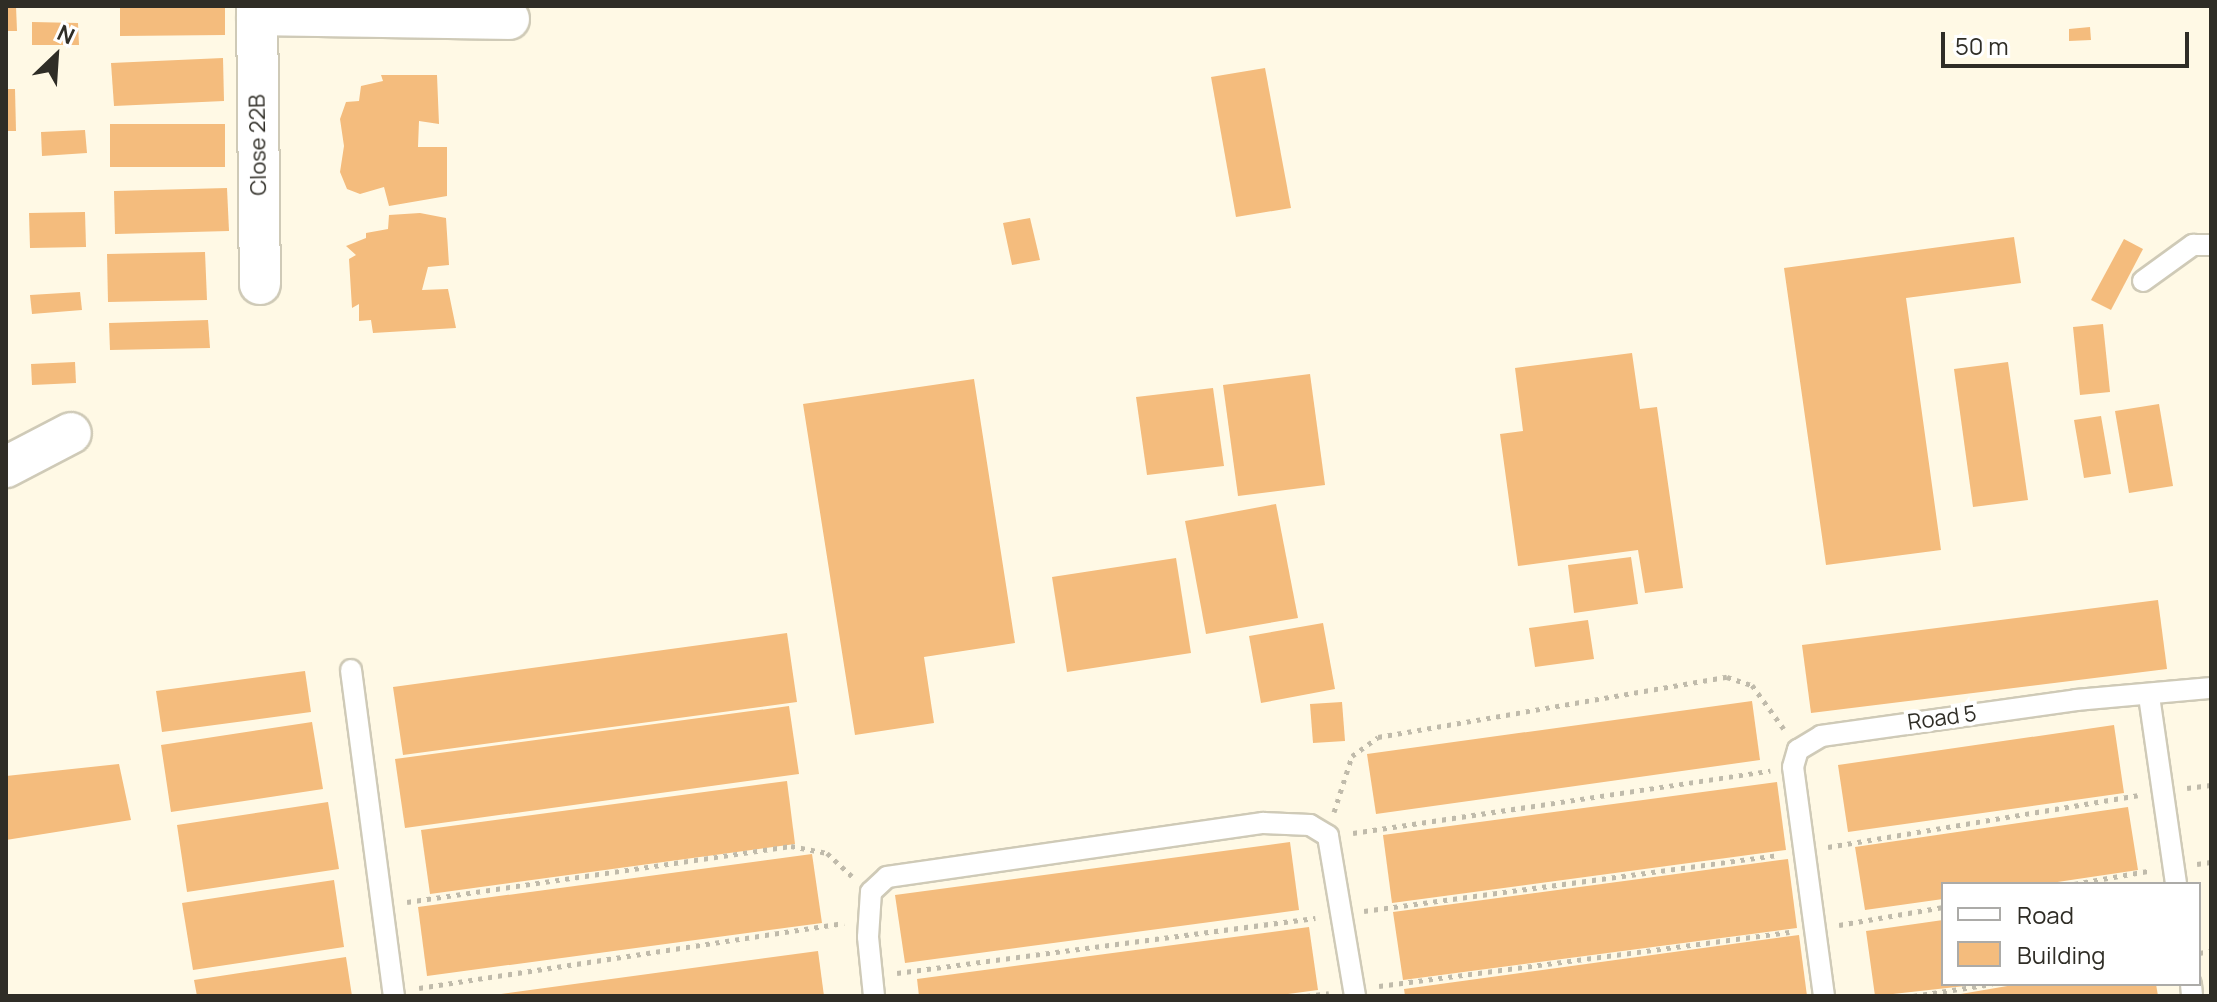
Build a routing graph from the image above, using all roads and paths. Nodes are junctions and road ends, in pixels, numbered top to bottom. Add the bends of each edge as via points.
1 (257, 10) edge
2 (509, 19) dead end
3 (2211, 245) edge
4 (2143, 281) dead end
5 (260, 284) dead end
6 (71, 433) dead end
7 (6, 467) edge
8 (351, 670) dead end
9 (2211, 688) edge
10 (2149, 696) junction
11 (1796, 758) junction
12 (1328, 836) junction
13 (2211, 862) edge
14 (2175, 875) edge
15 (2096, 882) edge
16 (871, 892) junction
17 (382, 906) junction
18 (1941, 907) edge
19 (1343, 914) junction
20 (869, 919) junction
21 (1815, 929) junction
22 (873, 986) edge
23 (1979, 986) edge
24 (1355, 992) edge
25 (394, 994) edge
26 (1306, 996) edge
27 (1824, 996) edge
28 (1913, 996) edge

1 - 2 street
1 - 5 street, Close 22B
3 - 4 lane via 2193,245
6 - 7 street
8 - 17 lane
9 - 10 lane, Road 5
10 - 11 lane, Road 5 via 2076,700 1821,736
10 - 14 lane
11 - 12 path
11 - 12 path via 1752,685 1727,677 1378,737 1352,756
11 - 21 lane
12 - 16 lane via 1310,825 1263,823 911,870 887,877
12 - 19 lane
13 - 14 path
14 - 15 path
16 - 17 path via 827,853 791,846
16 - 20 lane
17 - 25 lane
18 - 21 path
19 - 22 path
19 - 24 lane
20 - 22 lane
20 - 25 path
21 - 24 path
21 - 27 lane
23 - 28 path
24 - 26 path

